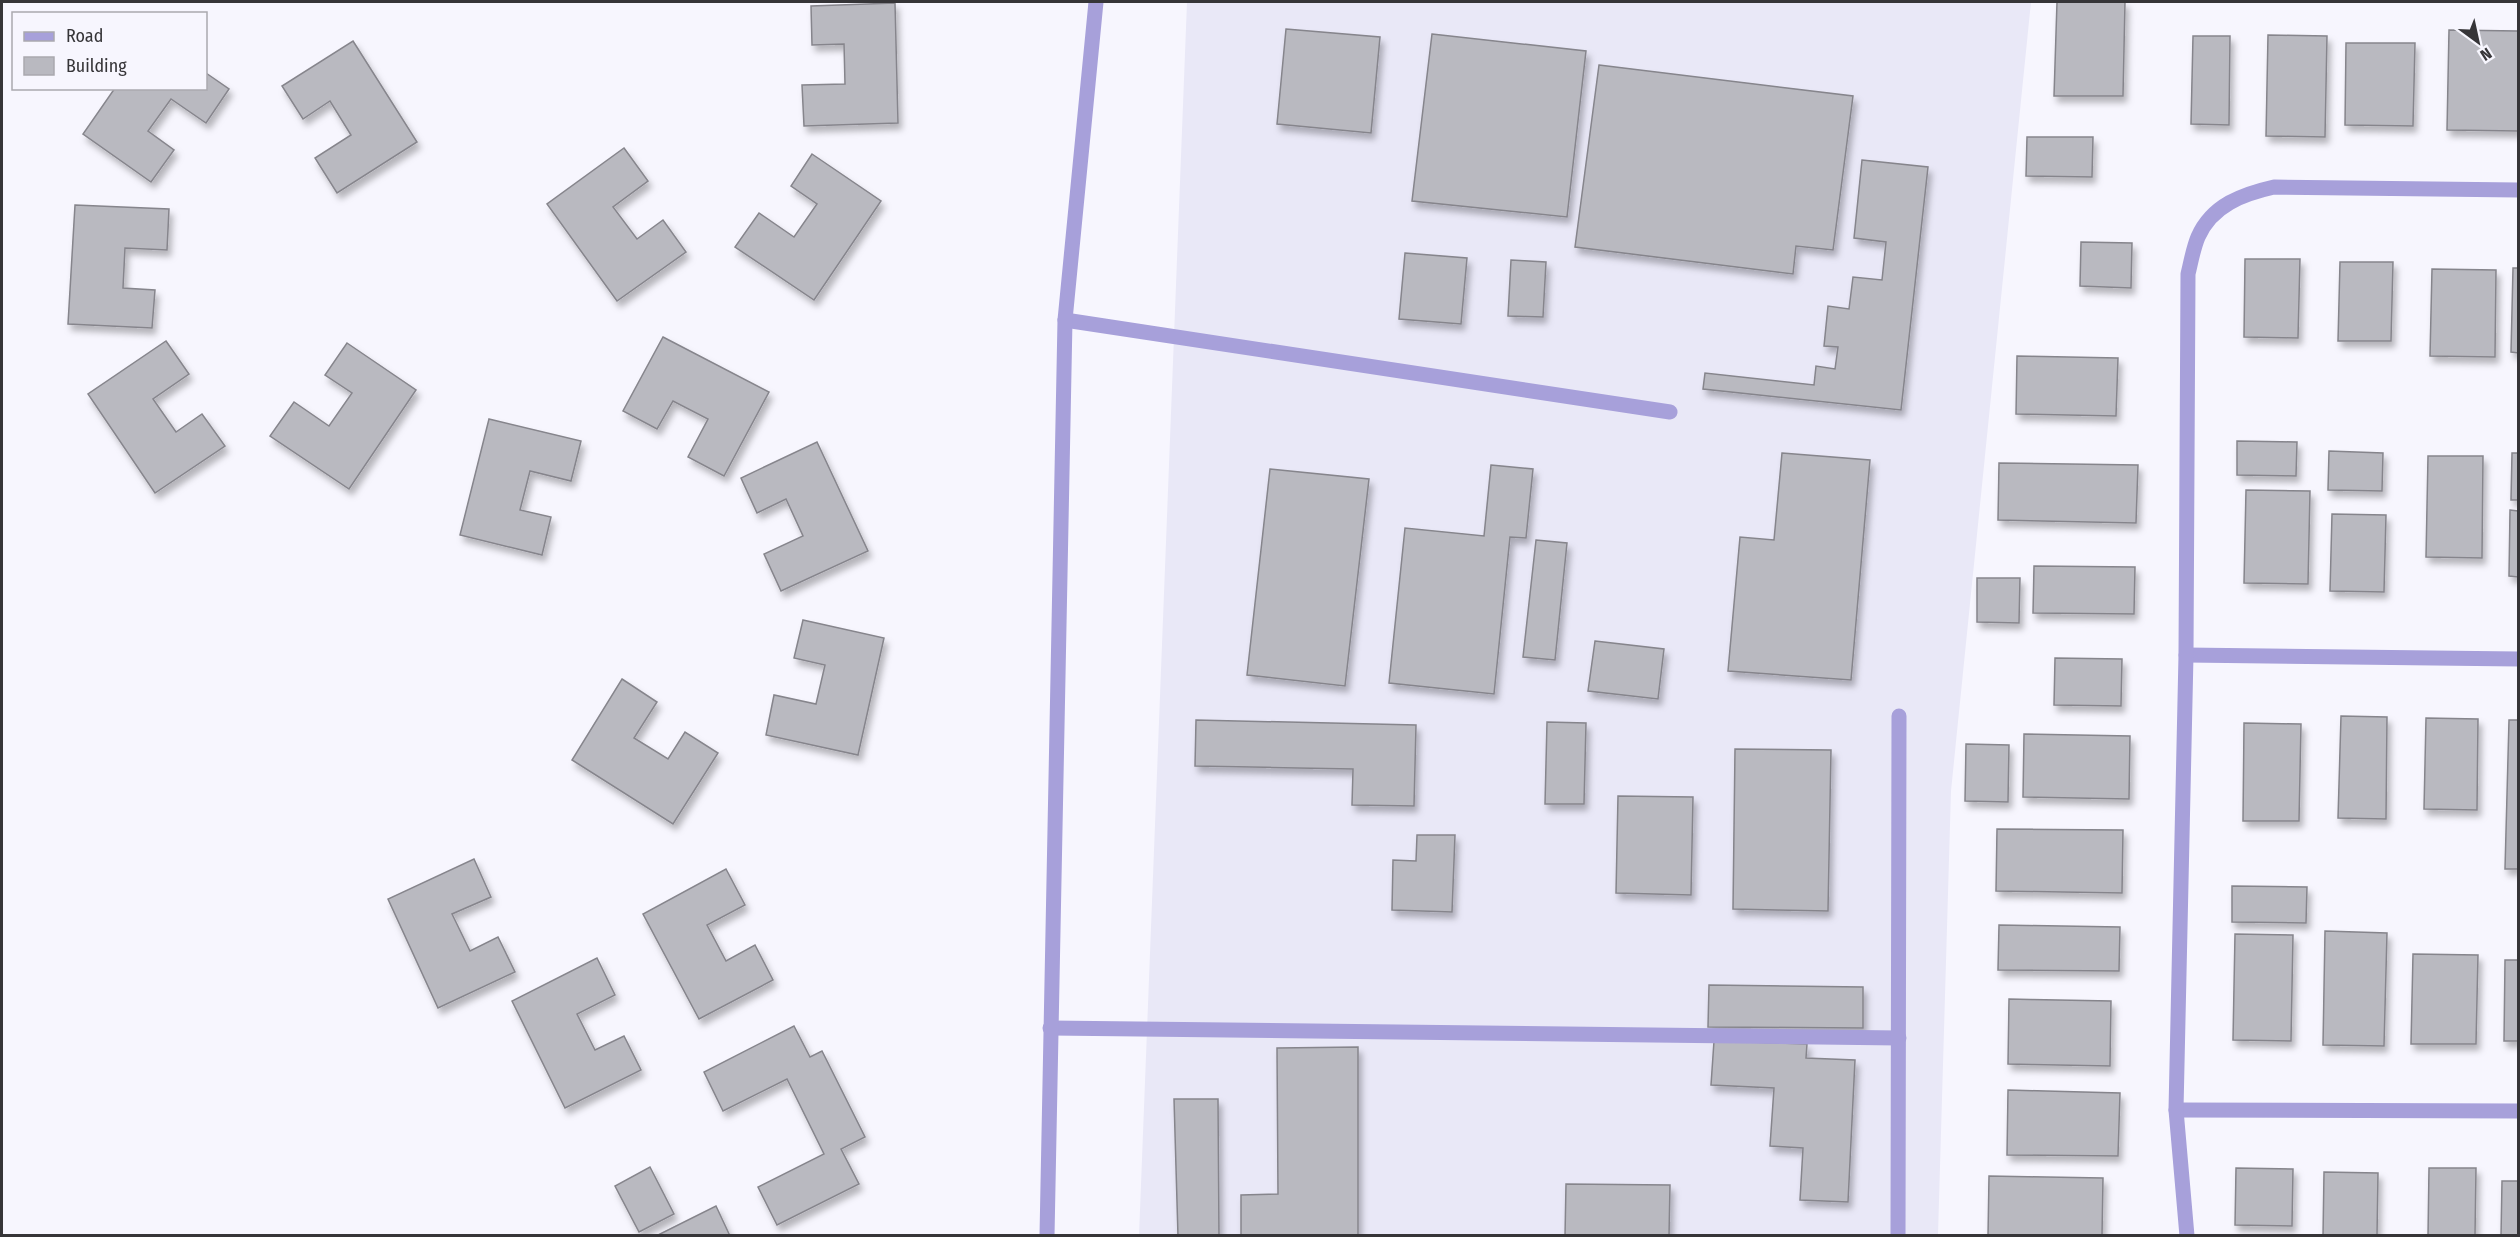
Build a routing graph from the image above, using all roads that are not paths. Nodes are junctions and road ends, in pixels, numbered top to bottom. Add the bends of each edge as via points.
1 (1096, 2) edge
2 (2518, 190) edge
3 (1065, 320) junction
4 (1670, 412) dead end
5 (2186, 655) junction
6 (2518, 659) edge
7 (1899, 716) dead end
8 (1050, 1028) junction
9 (1899, 1038) junction
10 (2176, 1110) junction
11 (2518, 1111) edge
12 (1047, 1236) edge
13 (1898, 1236) edge
14 (2187, 1236) edge

1 - 3 street
2 - 5 street via 2274,187 2242,194 2215,212 2198,236 2188,274
3 - 4 street
3 - 8 street
5 - 6 street
5 - 10 street
7 - 9 street
8 - 9 street
8 - 12 street
9 - 13 street
10 - 11 street
10 - 14 street

